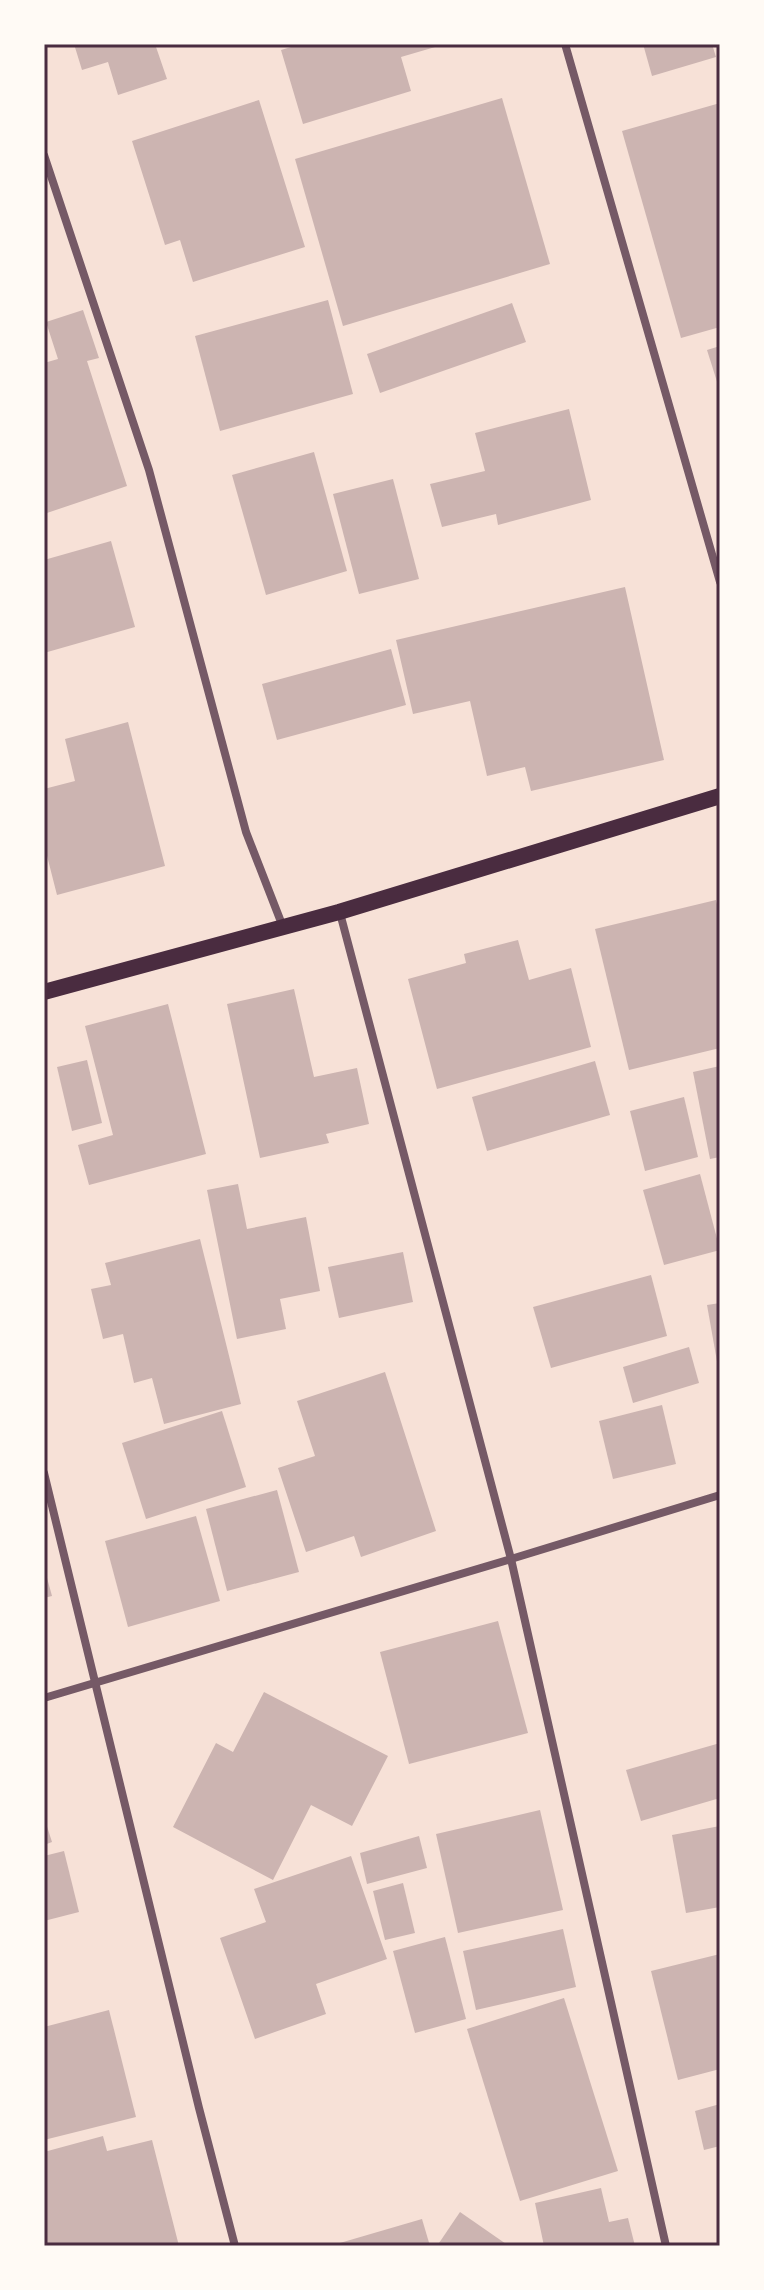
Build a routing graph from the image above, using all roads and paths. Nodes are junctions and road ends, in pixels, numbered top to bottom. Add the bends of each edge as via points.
1 (565, 44) edge
2 (44, 155) edge
3 (720, 582) edge
4 (720, 796) edge
5 (339, 912) junction
6 (283, 927) junction
7 (44, 992) edge
8 (44, 1473) edge
9 (720, 1495) edge
10 (511, 1559) junction
11 (97, 1684) junction
12 (44, 1698) edge
13 (235, 2246) edge
14 (666, 2246) edge

1 - 3 street
2 - 6 street via 149,470 246,832
4 - 5 main road
5 - 6 main road
5 - 10 street
6 - 7 main road
8 - 11 street
9 - 10 street
10 - 11 street
10 - 14 street
11 - 12 street
11 - 13 street

